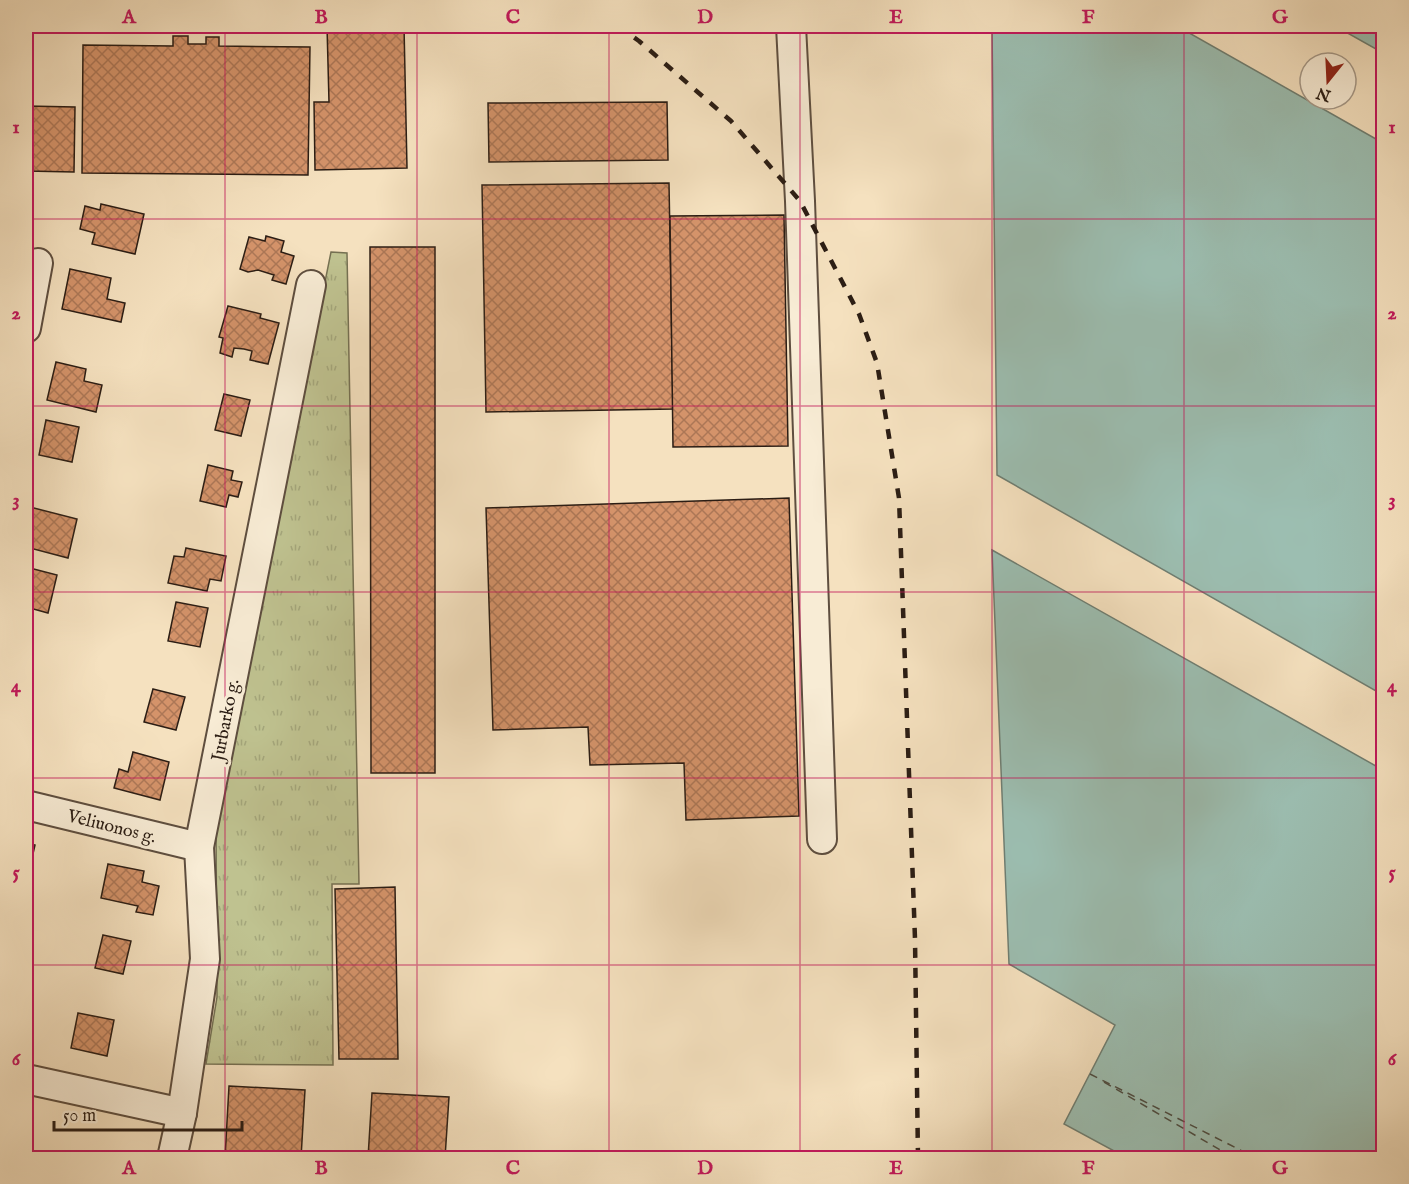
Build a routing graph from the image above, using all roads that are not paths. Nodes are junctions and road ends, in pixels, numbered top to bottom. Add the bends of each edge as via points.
1 (792, 26) edge
2 (38, 263) dead end
3 (311, 285) dead end
4 (26, 328) edge
5 (26, 805) edge
6 (822, 839) dead end
7 (199, 848) junction
8 (26, 1079) edge
9 (182, 1113) junction
10 (172, 1158) edge

1 - 6 street
2 - 4 street
3 - 7 street, Jurbarko g.
5 - 7 street, Veliuonos g.
7 - 9 street, Jurbarko g. via 205,959
8 - 9 street
9 - 10 street, Jurbarko g.

